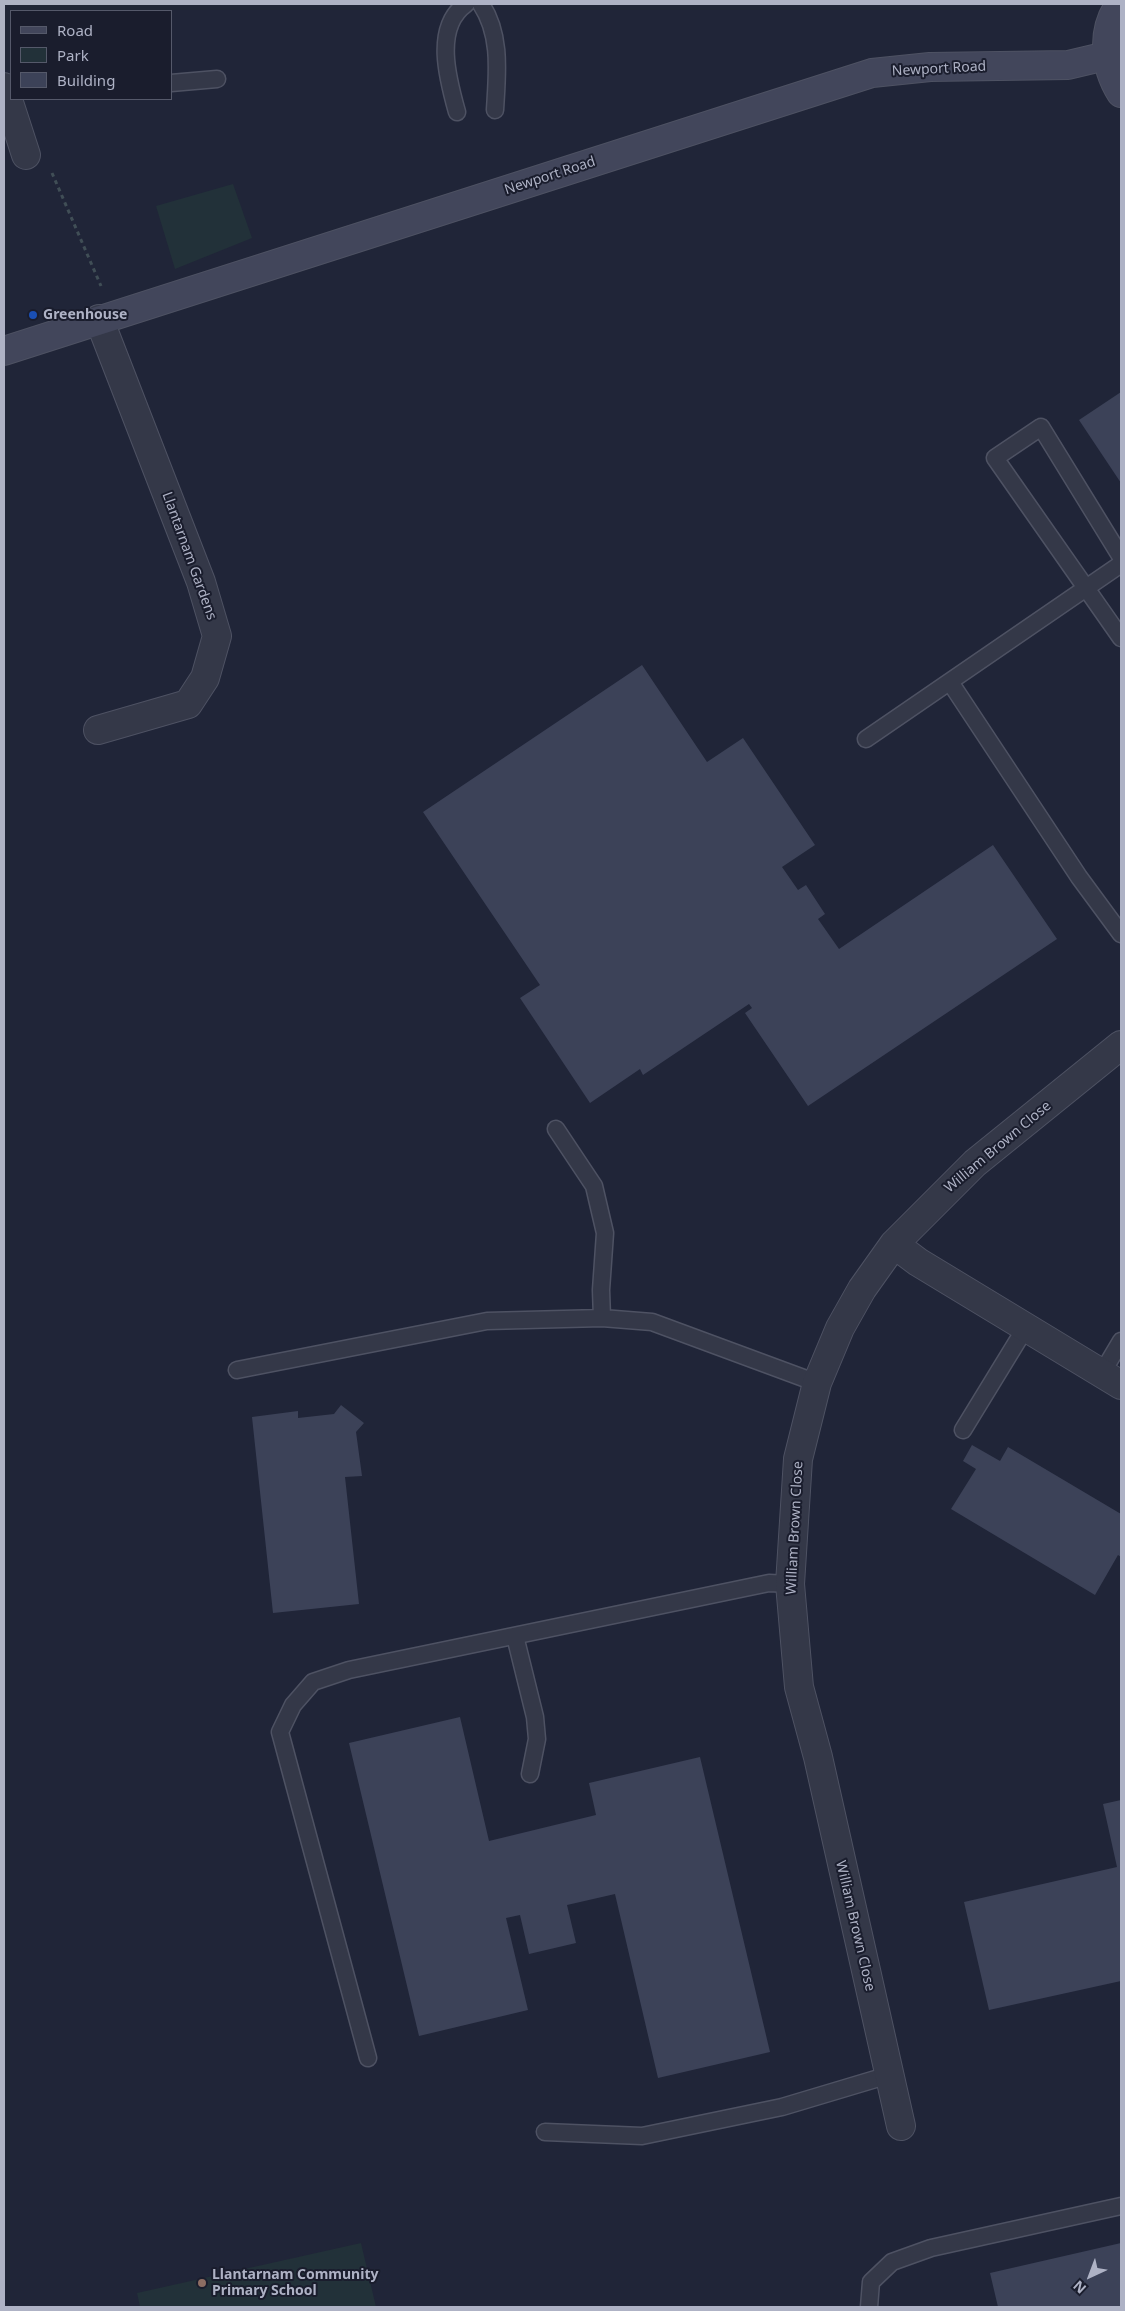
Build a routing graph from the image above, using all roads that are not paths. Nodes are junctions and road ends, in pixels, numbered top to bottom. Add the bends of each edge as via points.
1 (466, 4) edge
2 (481, 4) edge
3 (1120, 4) edge
4 (1106, 56) junction
5 (217, 79) dead end
6 (172, 83) edge
7 (4, 87) edge
8 (1121, 93) edge
9 (494, 110) dead end
10 (457, 112) dead end
11 (26, 155) road end
12 (106, 317) junction
13 (4, 351) edge
14 (1121, 557) edge
15 (1121, 564) edge
16 (1088, 587) junction
17 (1121, 638) edge
18 (950, 682) junction
19 (98, 730) dead end
20 (866, 739) dead end
21 (1121, 934) edge
22 (1121, 1045) edge
23 (556, 1129) dead end
24 (894, 1244) junction
25 (602, 1318) junction
26 (1026, 1327) junction
27 (1121, 1342) edge
28 (237, 1370) dead end
29 (1112, 1379) edge
30 (816, 1383) junction
31 (963, 1430) dead end
32 (790, 1584) junction
33 (515, 1636) junction
34 (530, 1774) dead end
35 (368, 2058) dead end
36 (889, 2075) junction
37 (901, 2126) dead end
38 (544, 2132) dead end
39 (1121, 2206) edge
40 (869, 2307) edge

1 - 10 lane via 456,11 446,40 449,82
2 - 9 lane via 495,37
3 - 4 street via 1108,30
4 - 8 street via 1113,80
4 - 12 street, Newport Road via 1068,65 930,67 872,73
5 - 6 lane
7 - 11 street
12 - 13 street, Newport Road
12 - 19 street, Llantarnam Gardens via 201,582 217,636 205,678 188,704
14 - 16 lane via 1041,427 995,458
15 - 16 lane
16 - 17 lane
16 - 18 lane
18 - 20 lane
18 - 21 lane via 1079,877
22 - 24 street, William Brown Close via 974,1163
23 - 25 lane via 594,1186 605,1233
24 - 26 street
24 - 30 street, William Brown Close via 862,1289 840,1328
25 - 28 lane via 488,1321
25 - 30 lane via 652,1322
26 - 29 street
26 - 31 lane
27 - 29 lane
30 - 32 street, William Brown Close via 798,1459
32 - 33 lane via 769,1583
32 - 36 street, William Brown Close via 799,1687 818,1757
33 - 34 lane via 535,1717 537,1739
33 - 35 lane via 349,1670 313,1682 293,1705 280,1732
36 - 37 street, William Brown Close
36 - 38 lane via 782,2107 642,2136
39 - 40 lane via 931,2248 892,2262 871,2282

